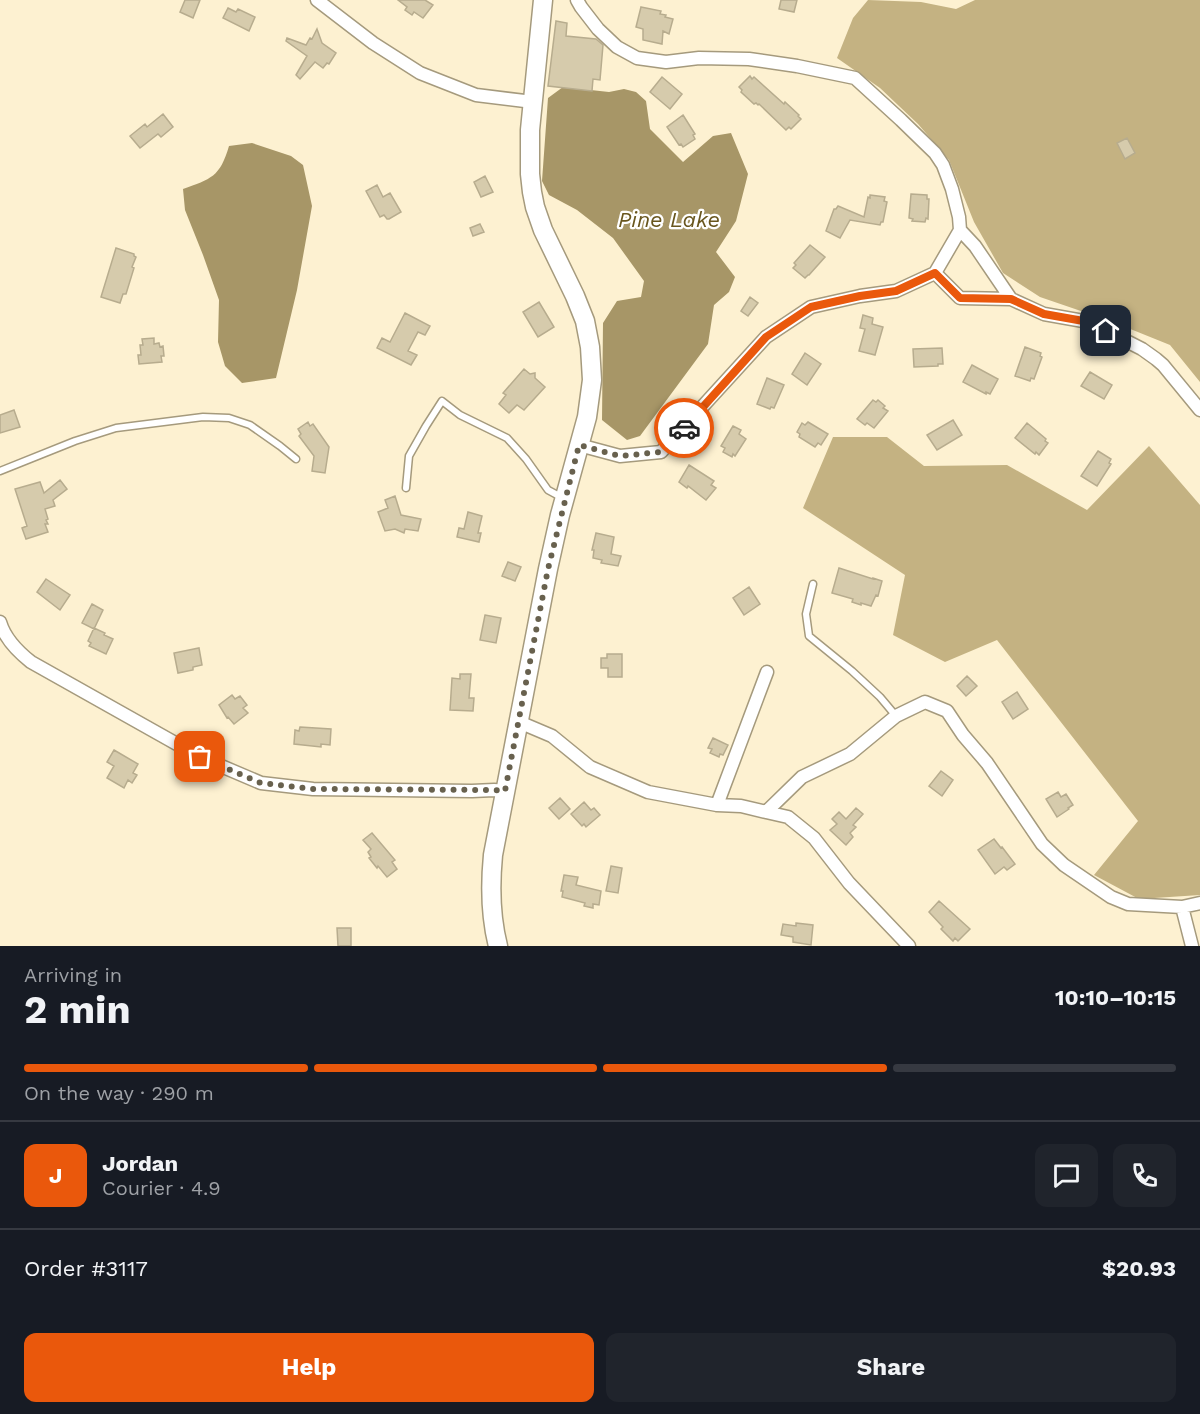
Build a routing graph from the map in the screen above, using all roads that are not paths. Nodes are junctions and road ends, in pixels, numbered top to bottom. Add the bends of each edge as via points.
1 (316, 0) edge
2 (543, 0) edge
3 (577, 0) edge
4 (533, 102) junction
5 (960, 230) junction
6 (935, 273) junction
7 (1011, 299) junction
8 (1200, 410) edge
9 (579, 445) junction
10 (296, 459) dead end
11 (0, 471) edge
12 (406, 488) dead end
13 (565, 498) junction
14 (813, 584) dead end
15 (0, 622) edge
16 (767, 672) dead end
17 (896, 716) junction
18 (519, 722) junction
19 (505, 791) junction
20 (717, 805) junction
21 (766, 812) junction
22 (1200, 903) edge
23 (1182, 907) junction
24 (498, 946) edge
25 (909, 946) edge
26 (1192, 946) edge

1 - 4 street via 420,73 476,95
2 - 4 street
3 - 5 street via 598,29 617,47 637,58 666,62 749,59 855,78 939,159 952,189
4 - 9 street via 530,174 535,207 585,321 590,346 590,399
5 - 6 street
5 - 7 street
6 - 7 street via 960,298
6 - 9 street via 896,291 811,307 766,337 661,452 620,456
7 - 8 street via 1044,314 1089,322 1142,349 1163,365
9 - 13 street
10 - 11 lane via 250,425 229,418 202,417 116,428
12 - 13 lane via 409,456 442,401 460,415 507,438 548,490
13 - 18 street
14 - 17 lane via 806,614 809,636 852,671
15 - 19 street via 18,652 31,662 200,757 261,783 313,789
16 - 20 street
17 - 21 street via 850,754 802,777
17 - 23 street via 925,702 947,711 1042,844 1064,866 1128,904
18 - 19 street
18 - 20 street via 552,736 590,767 638,788
19 - 24 street via 490,888
20 - 21 street
21 - 25 street via 788,817 814,838 849,883
22 - 23 street
23 - 26 street

